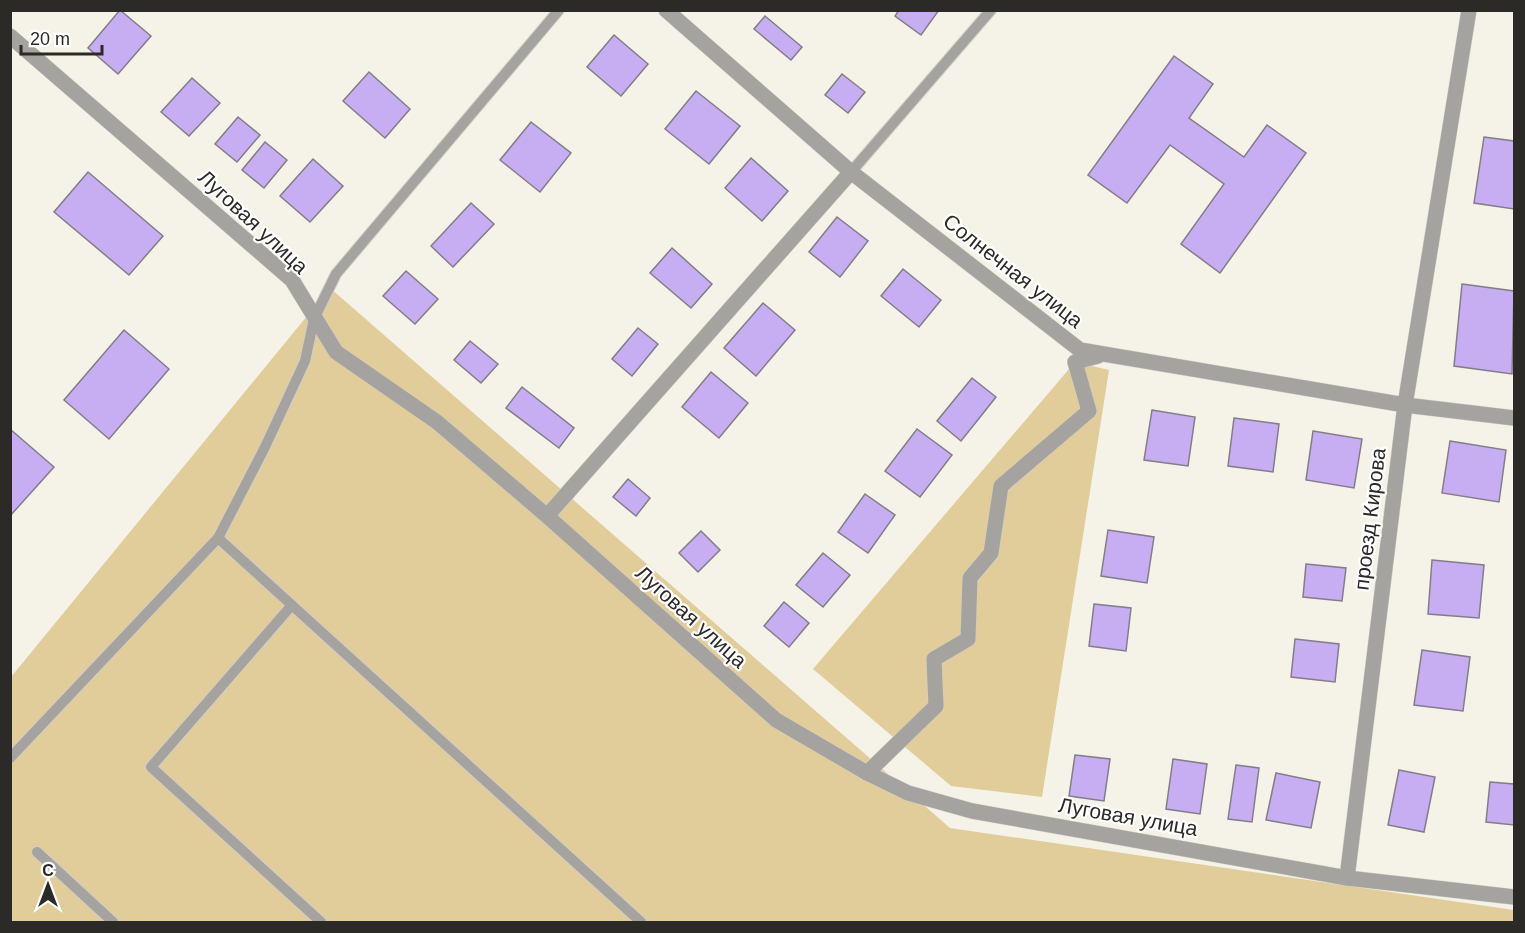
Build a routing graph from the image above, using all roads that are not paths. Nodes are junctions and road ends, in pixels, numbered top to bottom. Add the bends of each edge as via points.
1 (559, 10) edge
2 (666, 10) edge
3 (991, 10) edge
4 (1469, 10) edge
5 (10, 36) edge
6 (851, 172) junction
7 (314, 319) junction
8 (1107, 354) junction
9 (1405, 405) junction
10 (1515, 418) edge
11 (547, 516) junction
12 (218, 538) junction
13 (292, 605) junction
14 (10, 758) edge
15 (867, 773) junction
16 (37, 852) dead end
17 (1347, 878) junction
18 (1515, 897) edge
19 (113, 922) edge
20 (321, 922) edge
21 (641, 922) edge

1 - 7 lane via 336,274
2 - 6 street, Солнечная улица
3 - 6 lane
4 - 9 street, проезд Кирова
5 - 7 street, Луговая улица via 292,280
6 - 8 street, Солнечная улица via 1080,350
6 - 11 street
7 - 11 street, Луговая улица via 336,352 437,422
7 - 12 lane via 305,361
8 - 9 street, Солнечная улица
8 - 15 street via 1075,362 1089,411 1001,486 991,553 970,578 968,639 934,659 936,706
9 - 10 street, Солнечная улица
9 - 17 street, проезд Кирова
11 - 15 street, Луговая улица via 776,720
12 - 13 lane
12 - 14 lane
13 - 20 lane via 151,767
13 - 21 lane
15 - 17 street, Луговая улица via 908,793 972,811
16 - 19 lane
17 - 18 street, Луговая улица

